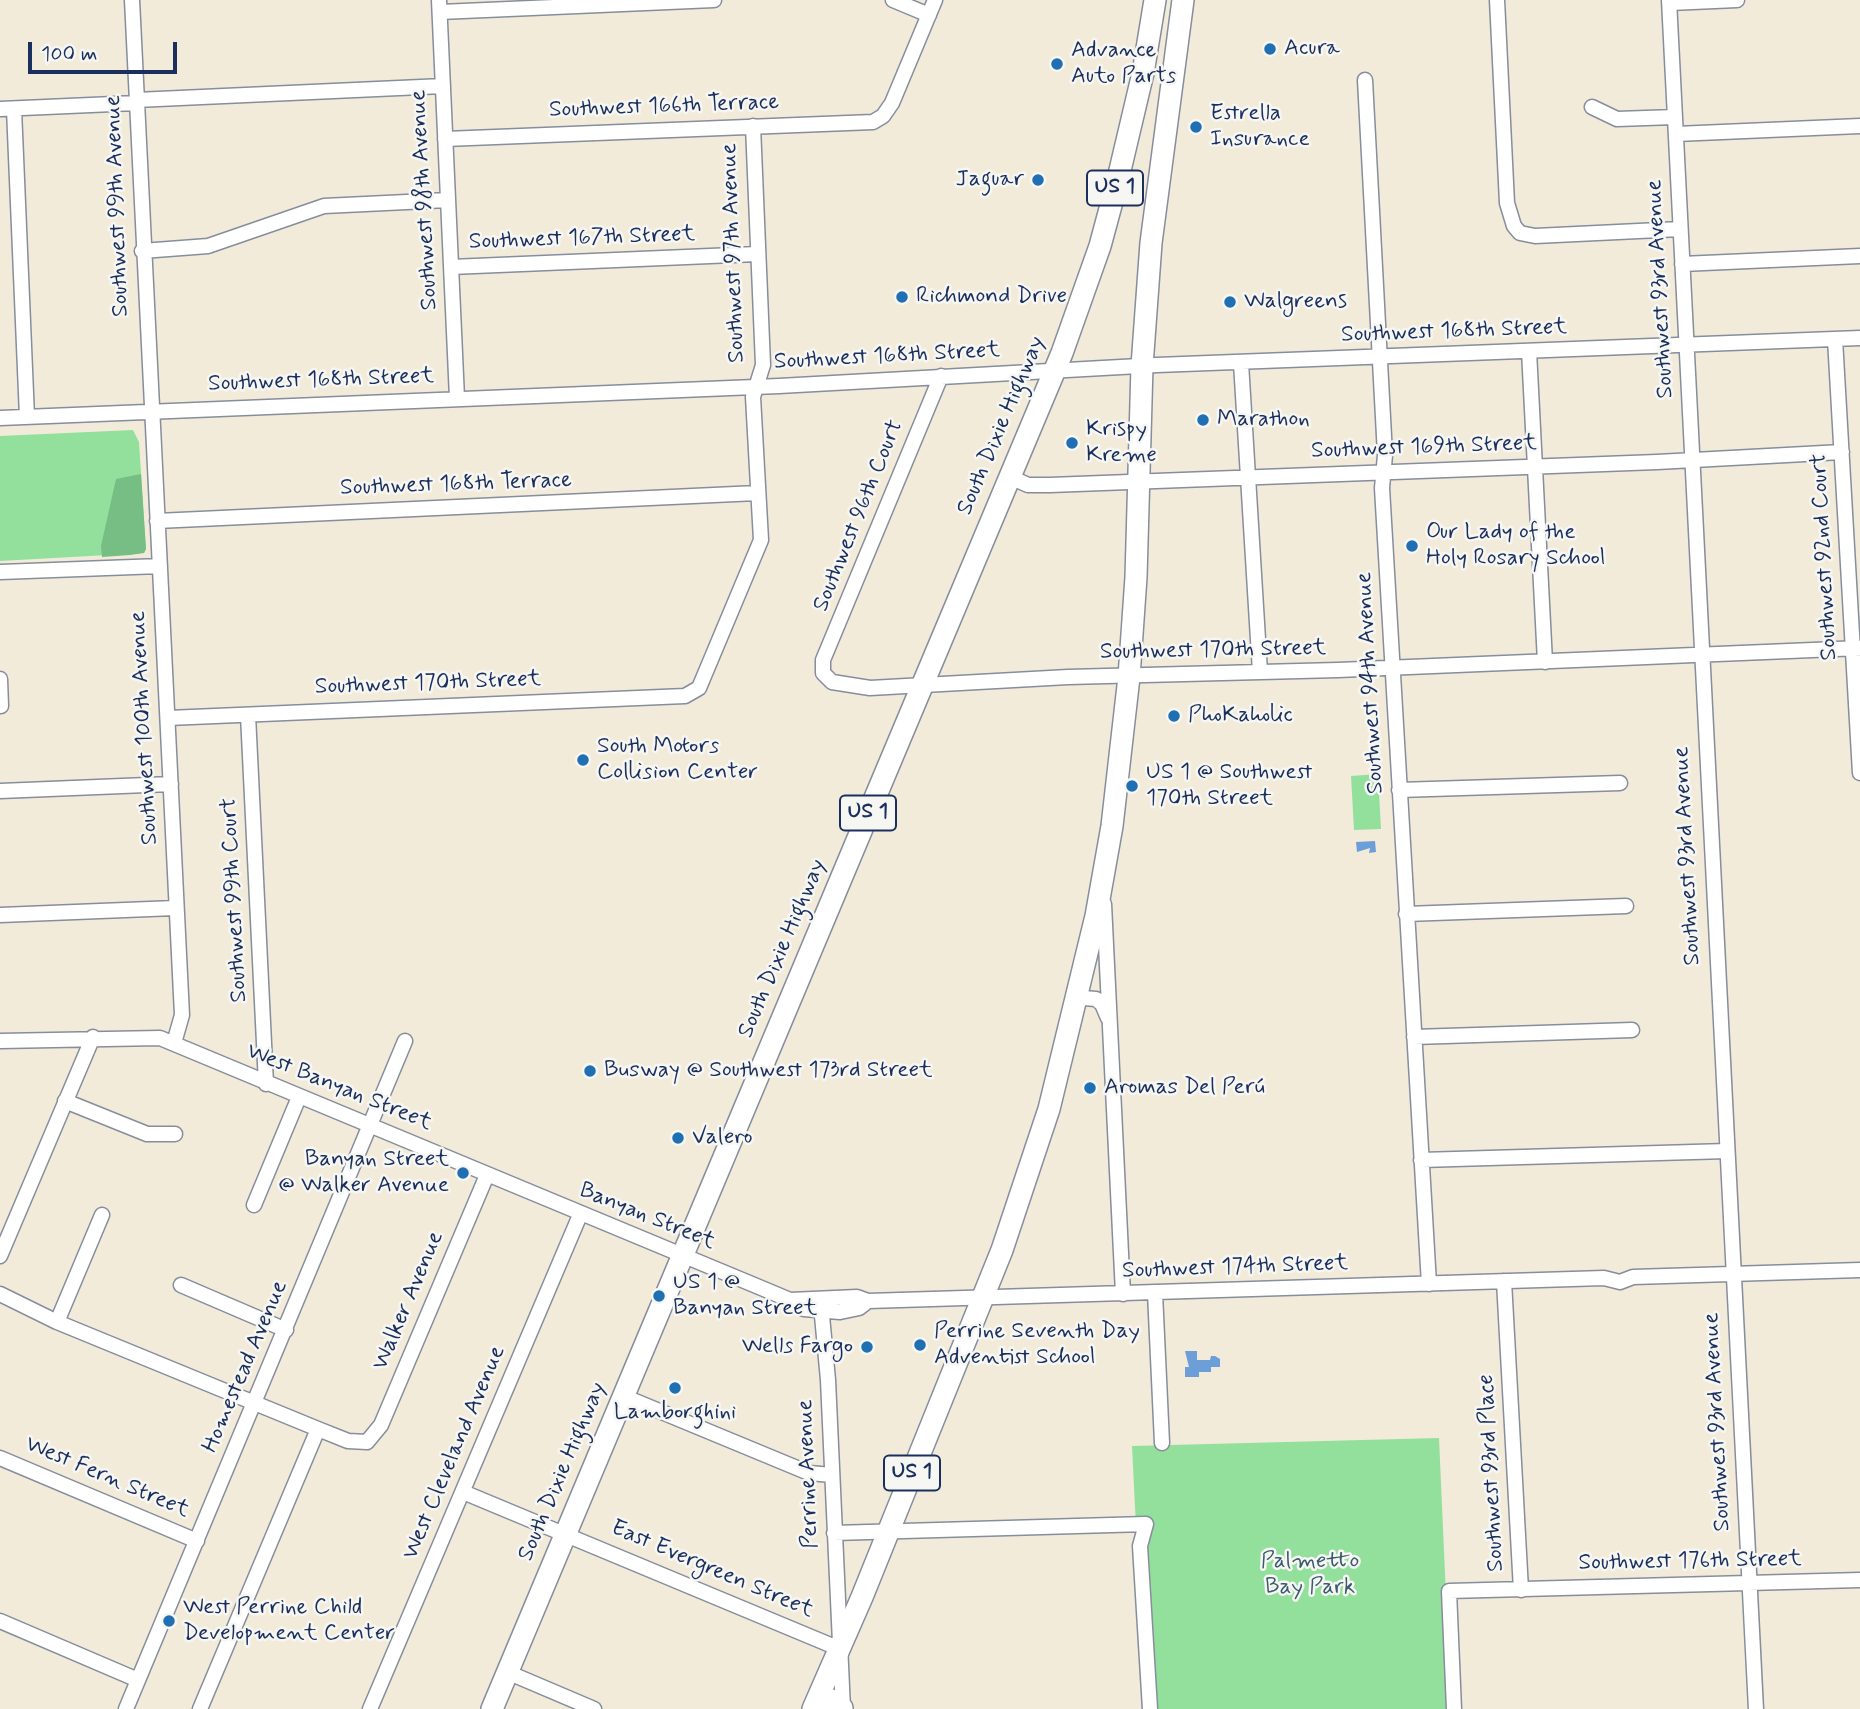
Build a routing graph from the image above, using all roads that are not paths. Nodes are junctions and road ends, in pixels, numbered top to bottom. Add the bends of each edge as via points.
1 (132, 0) edge
2 (714, 0) edge
3 (893, 0) edge
4 (935, 0) edge
5 (1155, 0) edge
6 (1183, 0) edge
7 (1497, 0) edge
8 (1737, 0) edge
9 (1669, 1) edge
10 (440, 6) edge
11 (929, 15) junction
12 (1365, 79) dead end
13 (443, 86) junction
14 (136, 101) junction
15 (1592, 107) dead end
16 (7, 109) edge
17 (1134, 115) junction
18 (1675, 117) junction
19 (1165, 121) junction
20 (753, 126) junction
21 (1860, 126) edge
22 (1676, 134) junction
23 (445, 139) junction
24 (448, 200) junction
25 (1680, 229) junction
26 (142, 251) junction
27 (757, 254) junction
28 (1860, 256) edge
29 (1682, 264) junction
30 (451, 267) junction
31 (1860, 338) edge
32 (1835, 339) junction
33 (1686, 345) junction
34 (1529, 351) junction
35 (1379, 358) junction
36 (1241, 362) junction
37 (1142, 366) junction
38 (1055, 370) junction
39 (941, 376) junction
40 (756, 386) junction
41 (457, 398) junction
42 (150, 411) junction
43 (27, 417) junction
44 (0, 418) edge
45 (1842, 452) junction
46 (1692, 460) junction
47 (1535, 467) junction
48 (1383, 471) junction
49 (1010, 477) junction
50 (1248, 478) junction
51 (1139, 481) junction
52 (757, 493) junction
53 (157, 521) junction
54 (160, 566) junction
55 (0, 572) edge
56 (1857, 649) edge
57 (1702, 656) junction
58 (1545, 662) junction
59 (1394, 668) junction
60 (823, 673) joint
61 (1260, 673) junction
62 (1129, 677) junction
63 (0, 679) edge
64 (923, 685) junction
65 (690, 695) joint
66 (1, 706) edge
67 (248, 715) junction
68 (168, 718) junction
69 (1860, 772) edge
70 (1620, 783) dead end
71 (171, 784) junction
72 (1399, 790) junction
73 (0, 791) edge
74 (1102, 878) junction
75 (1626, 906) dead end
76 (175, 908) junction
77 (1406, 914) junction
78 (0, 915) edge
79 (1077, 1002) junction
80 (1109, 1021) junction
81 (1632, 1030) dead end
82 (93, 1037) junction
83 (1414, 1037) junction
84 (0, 1041) edge
85 (405, 1041) dead end
86 (174, 1043) junction
87 (266, 1084) junction
88 (299, 1097) junction
89 (65, 1101) junction
90 (371, 1126) junction
91 (175, 1134) dead end
92 (1727, 1151) junction
93 (1421, 1160) junction
94 (487, 1175) junction
95 (254, 1206) dead end
96 (102, 1215) dead end
97 (580, 1215) junction
98 (0, 1256) edge
99 (682, 1256) junction
100 (1860, 1270) edge
101 (1734, 1274) junction
102 (1504, 1282) junction
103 (1429, 1284) junction
104 (181, 1285) dead end
105 (1155, 1293) junction
106 (0, 1294) edge
107 (1123, 1294) junction
108 (984, 1298) junction
109 (868, 1301) joint
110 (821, 1305) junction
111 (57, 1322) junction
112 (286, 1330) junction
113 (623, 1396) junction
114 (254, 1404) junction
115 (318, 1429) junction
116 (1162, 1443) dead end
117 (0, 1458) edge
118 (832, 1475) junction
119 (463, 1492) junction
120 (889, 1531) junction
121 (834, 1532) junction
122 (565, 1534) junction
123 (197, 1541) junction
124 (1860, 1580) edge
125 (1749, 1584) junction
126 (1521, 1590) junction
127 (0, 1621) edge
128 (840, 1649) junction
129 (508, 1672) junction
130 (138, 1680) junction
131 (814, 1706) edge
132 (126, 1709) edge
133 (200, 1709) edge
134 (370, 1709) edge
135 (492, 1709) edge
136 (594, 1709) edge
137 (842, 1709) edge
138 (1150, 1709) edge
139 (1454, 1709) edge
140 (1756, 1709) edge

1 - 14 street, Southwest 99th Avenue
2 - 10 street
3 - 11 street
4 - 11 street
5 - 17 highway, South Dixie Highway / US 1
6 - 19 highway, US 1
7 - 25 street via 1511,222 1520,233 1535,236
8 - 9 street
9 - 18 street, Southwest 93rd Avenue
10 - 13 street, Southwest 98th Avenue
11 - 20 street, Southwest 166th Terrace via 883,116 868,122
12 - 35 street, Southwest 94th Avenue
13 - 14 street
13 - 23 street, Southwest 98th Avenue
14 - 16 street
14 - 26 street, Southwest 99th Avenue
15 - 18 street via 1617,119
16 - 43 street
17 - 19 highway
17 - 38 highway, South Dixie Highway / US 1 via 1100,247
18 - 22 street, Southwest 93rd Avenue
19 - 37 highway, US 1
20 - 23 street, Southwest 166th Terrace
20 - 27 street, Southwest 97th Avenue
21 - 22 street
22 - 25 street, Southwest 93rd Avenue
23 - 24 street, Southwest 98th Avenue
24 - 26 street via 324,206 208,246
24 - 30 street, Southwest 98th Avenue
25 - 29 street, Southwest 93rd Avenue
26 - 42 street, Southwest 99th Avenue
27 - 30 street, Southwest 167th Street
27 - 40 street, Southwest 97th Avenue via 763,365
28 - 29 street
29 - 33 street, Southwest 93rd Avenue
30 - 41 street, Southwest 98th Avenue
31 - 32 street, Southwest 168th Street
32 - 33 street, Southwest 168th Street
32 - 45 street, Southwest 92nd Court
33 - 34 street, Southwest 168th Street
33 - 46 street, Southwest 93rd Avenue
34 - 35 street, Southwest 168th Street
34 - 47 street
35 - 36 street, Southwest 168th Street
35 - 48 street, Southwest 94th Avenue
36 - 37 street, Southwest 168th Street
36 - 50 street
37 - 38 street, Southwest 168th Street
37 - 51 highway, US 1
38 - 39 street, Southwest 168th Street
38 - 49 highway, South Dixie Highway / US 1
39 - 40 street, Southwest 168th Street
39 - 60 street, Southwest 96th Court via 825,654
40 - 41 street, Southwest 168th Street
40 - 52 street, Southwest 97th Avenue
41 - 42 street, Southwest 168th Street
42 - 43 street, Southwest 168th Street
42 - 53 street, Southwest 100th Avenue
43 - 44 street, Southwest 168th Street
45 - 46 street, Southwest 169th Street
45 - 56 street, Southwest 92nd Court
46 - 47 street, Southwest 169th Street
46 - 57 street, Southwest 93rd Avenue
47 - 48 street, Southwest 169th Street
47 - 58 street
48 - 50 street, Southwest 169th Street
48 - 59 street, Southwest 94th Avenue
49 - 51 street, Southwest 169th Street via 1038,485
49 - 64 highway, South Dixie Highway / US 1
50 - 51 street, Southwest 169th Street
50 - 61 street
51 - 62 highway, US 1
52 - 53 street, Southwest 168th Terrace
52 - 65 street, Southwest 97th Avenue via 762,533 758,553 705,678
53 - 54 street, Southwest 100th Avenue
54 - 55 street
54 - 68 street, Southwest 100th Avenue
56 - 57 street, Southwest 170th Street
56 - 69 street, Southwest 92nd Court
57 - 58 street, Southwest 170th Street
57 - 92 street, Southwest 93rd Avenue
58 - 59 street, Southwest 170th Street
59 - 61 street, Southwest 170th Street
59 - 72 street, Southwest 94th Avenue
60 - 64 street, Southwest 170th Street via 832,682 870,688
61 - 62 street, Southwest 170th Street
62 - 64 street, Southwest 170th Street
62 - 74 highway, US 1
63 - 66 street
64 - 99 highway, South Dixie Highway / US 1
65 - 67 street, Southwest 170th Street
67 - 68 street, Southwest 170th Street
67 - 87 street, Southwest 99th Court
68 - 71 street, Southwest 100th Avenue
70 - 72 street
71 - 73 street
71 - 76 street, Southwest 100th Avenue
72 - 77 street, Southwest 94th Avenue
74 - 79 highway, US 1
74 - 80 street
75 - 77 street
76 - 78 street
76 - 86 street, Southwest 100th Avenue via 181,1014
77 - 83 street, Southwest 94th Avenue
79 - 80 street via 1096,999
79 - 108 highway, US 1 via 1037,1148
80 - 107 street
81 - 83 street
82 - 84 street, West Banyan Street
82 - 86 street, West Banyan Street via 150,1036
82 - 89 street
83 - 93 street, Southwest 94th Avenue
85 - 90 street, Homestead Avenue
86 - 87 street, West Banyan Street
87 - 88 street, West Banyan Street
88 - 90 street, West Banyan Street
88 - 95 street
89 - 91 street via 147,1134
89 - 98 street
90 - 94 street, West Banyan Street
90 - 112 street, Homestead Avenue
92 - 93 street
92 - 101 street, Southwest 93rd Avenue
93 - 103 street, Southwest 94th Avenue
94 - 97 street, Banyan Street
94 - 115 street, Walker Avenue via 381,1425 367,1442 348,1441
96 - 111 street
97 - 99 street, Banyan Street
97 - 119 street, West Cleveland Avenue
99 - 110 street, Banyan Street via 790,1300 793,1306
99 - 113 highway, South Dixie Highway / US 1
100 - 101 street, Southwest 174th Street
101 - 102 street, Southwest 174th Street via 1633,1277 1620,1282 1604,1278
101 - 125 street, Southwest 93rd Avenue
102 - 103 street, Southwest 174th Street
102 - 126 street, Southwest 93rd Place
103 - 105 street, Southwest 174th Street
104 - 112 street
105 - 107 street, Southwest 174th Street
105 - 116 street
106 - 111 street
107 - 108 street, Southwest 174th Street
108 - 109 street, Southwest 174th Street
108 - 120 highway, US 1
109 - 110 street, Banyan Street via 850,1311
110 - 118 street, Perrine Avenue
111 - 114 street
112 - 114 street, Homestead Avenue
113 - 118 street via 809,1473
113 - 122 highway, South Dixie Highway / US 1
114 - 115 street
114 - 123 street, Homestead Avenue
115 - 133 street
117 - 123 street, West Fern Street
118 - 121 street, Perrine Avenue
119 - 122 street, East Evergreen Street
119 - 134 street, West Cleveland Avenue
120 - 121 street
120 - 128 highway, US 1
120 - 138 street via 1146,1524 1140,1546
121 - 128 street, Perrine Avenue
122 - 128 street, East Evergreen Street
122 - 129 highway, South Dixie Highway / US 1
123 - 130 street, Homestead Avenue
124 - 125 street, Southwest 176th Street
125 - 126 street, Southwest 176th Street
125 - 140 street, Southwest 93rd Avenue
126 - 139 street, Southwest 93rd Place via 1449,1591
127 - 130 street
128 - 131 highway, US 1
128 - 137 street
129 - 135 highway, South Dixie Highway / US 1
129 - 136 street
130 - 132 street, Homestead Avenue
131 - 137 highway via 832,1700

